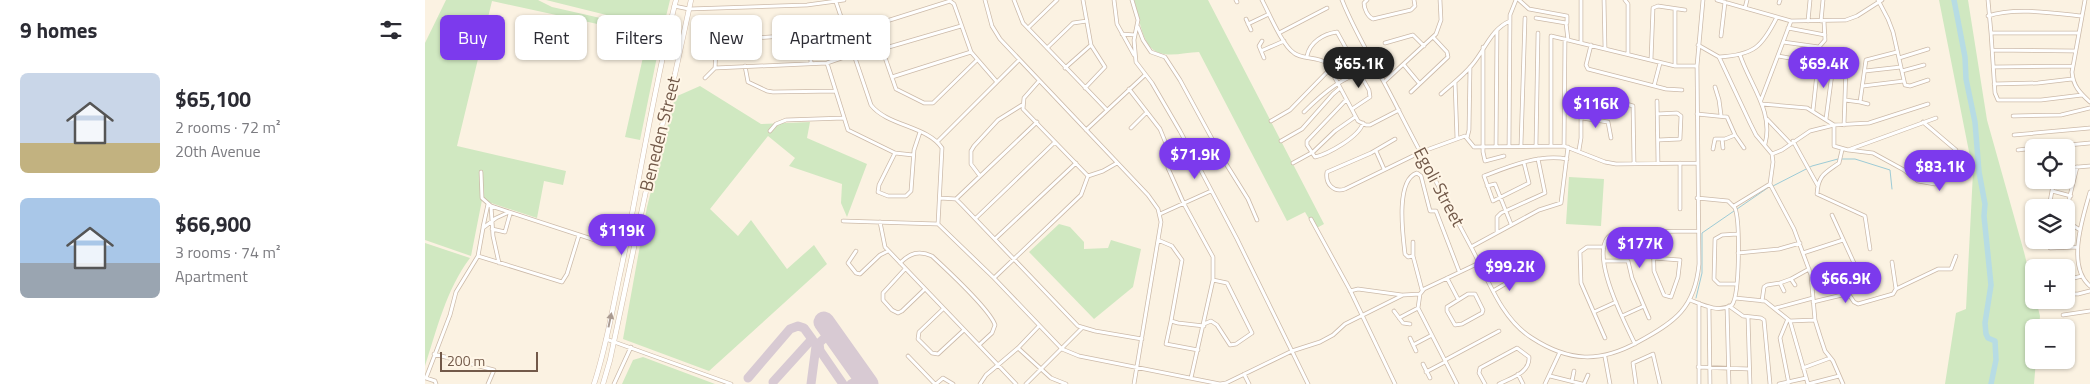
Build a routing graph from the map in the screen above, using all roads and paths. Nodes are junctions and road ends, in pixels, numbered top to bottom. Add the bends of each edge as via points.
1 (676, 0) edge
2 (691, 0) edge
3 (844, 0) edge
4 (985, 0) edge
5 (1015, 0) edge
6 (1057, 0) edge
7 (1083, 0) edge
8 (1114, 0) edge
9 (1132, 0) edge
10 (1262, 0) edge
11 (1342, 0) edge
12 (1367, 0) edge
13 (1414, 0) edge
14 (1440, 0) edge
15 (1517, 0) edge
16 (1581, 0) edge
17 (1605, 0) edge
18 (1625, 0) edge
19 (1703, 0) edge
20 (1717, 0) edge
21 (1747, 0) edge
22 (1810, 0) edge
23 (1823, 0) edge
24 (1883, 0) edge
25 (1987, 0) edge
26 (2085, 0) edge
27 (1878, 1) edge
28 (837, 2) junction
29 (1725, 2) junction
30 (675, 6) junction
31 (1327, 8) dead end
32 (1745, 8) junction
33 (689, 9) junction
34 (1675, 10) junction
35 (1685, 10) dead end
36 (1269, 14) junction
37 (841, 15) edge
38 (1988, 16) junction
39 (2082, 16) junction
40 (1777, 17) junction
41 (1525, 18) dead end
42 (1536, 18) dead end
43 (1246, 19) dead end
44 (890, 21) edge
45 (1087, 21) junction
46 (1510, 21) junction
47 (1791, 21) junction
48 (1808, 21) junction
49 (1823, 21) junction
50 (1248, 24) junction
51 (1567, 24) junction
52 (961, 26) junction
53 (1138, 27) junction
54 (1028, 28) junction
55 (1788, 28) junction
56 (1251, 30) dead end
57 (1497, 30) junction
58 (2079, 32) junction
59 (1279, 33) junction
60 (1538, 33) dead end
61 (1991, 33) junction
62 (1122, 34) junction
63 (1135, 35) junction
64 (1825, 35) junction
65 (1721, 36) dead end
66 (772, 37) edge
67 (1433, 37) junction
68 (1566, 39) junction
69 (1262, 41) dead end
70 (1284, 41) junction
71 (1581, 42) junction
72 (1783, 42) junction
73 (1385, 43) dead end
74 (1091, 45) junction
75 (1591, 45) junction
76 (1698, 45) junction
77 (1423, 46) junction
78 (890, 47) edge
79 (1483, 47) junction
80 (1819, 47) junction
81 (1047, 48) junction
82 (1605, 48) junction
83 (1260, 49) junction
84 (1928, 49) dead end
85 (1992, 50) junction
86 (2075, 51) junction
87 (971, 52) junction
88 (1897, 52) junction
89 (1628, 54) junction
90 (1740, 55) junction
91 (1307, 56) junction
92 (1777, 56) junction
93 (1135, 57) junction
94 (1719, 57) junction
95 (1264, 58) dead end
96 (1899, 58) junction
97 (811, 60) edge
98 (836, 60) edge
99 (855, 60) edge
100 (887, 60) edge
101 (977, 60) junction
102 (1019, 60) junction
103 (1651, 60) junction
104 (811, 63) junction
105 (827, 63) junction
106 (1327, 63) junction
107 (1660, 63) junction
108 (1818, 64) junction
109 (1403, 65) junction
110 (1924, 65) dead end
111 (745, 66) junction
112 (1675, 66) junction
113 (1697, 66) junction
114 (1833, 66) junction
115 (2072, 66) junction
116 (1470, 67) junction
117 (1993, 67) junction
118 (715, 68) junction
119 (1065, 68) junction
120 (1902, 69) junction
121 (1329, 70) junction
122 (1865, 71) junction
123 (1145, 75) junction
124 (892, 77) junction
125 (705, 78) dead end
126 (2072, 79) junction
127 (1039, 80) junction
128 (1928, 80) dead end
129 (997, 82) junction
130 (1384, 82) junction
131 (1455, 82) junction
132 (1905, 82) junction
133 (1419, 84) junction
134 (1994, 84) junction
135 (1339, 86) junction
136 (1654, 86) junction
137 (1863, 86) junction
138 (1085, 88) junction
139 (1715, 88) dead end
140 (1129, 90) junction
141 (1682, 90) dead end
142 (836, 91) junction
143 (1411, 92) dead end
144 (1441, 94) dead end
145 (2082, 95) junction
146 (1346, 100) junction
147 (1845, 100) junction
148 (1657, 101) dead end
149 (1761, 102) junction
150 (1859, 102) junction
151 (2090, 102) edge
152 (1868, 104) dead end
153 (1928, 104) dead end
154 (1022, 106) junction
155 (2090, 108) edge
156 (1107, 110) junction
157 (1352, 110) junction
158 (1399, 110) junction
159 (1813, 110) junction
160 (1147, 112) junction
161 (1305, 112) dead end
162 (1657, 114) junction
163 (1697, 114) junction
164 (1721, 115) junction
165 (2013, 116) dead end
166 (1355, 117) junction
167 (844, 118) junction
168 (1582, 118) junction
169 (1936, 118) dead end
170 (1767, 119) junction
171 (1826, 119) junction
172 (1271, 121) dead end
173 (1037, 122) junction
174 (1923, 122) junction
175 (1363, 124) junction
176 (1835, 125) junction
177 (1844, 125) junction
178 (1131, 128) dead end
179 (2090, 128) edge
180 (1086, 130) junction
181 (770, 131) dead end
182 (920, 132) junction
183 (1735, 135) junction
184 (2014, 135) dead end
185 (1467, 138) junction
186 (1611, 138) dead end
187 (1395, 139) dead end
188 (1457, 139) junction
189 (1722, 139) junction
190 (1658, 140) junction
191 (938, 141) junction
192 (1281, 141) dead end
193 (1055, 142) junction
194 (1792, 142) junction
195 (2090, 142) edge
196 (1765, 144) junction
197 (2075, 144) edge
198 (1536, 145) junction
199 (1551, 145) junction
200 (1483, 146) junction
201 (1496, 146) junction
202 (1509, 146) junction
203 (1521, 146) junction
204 (1566, 146) junction
205 (1723, 148) dead end
206 (1744, 148) dead end
207 (1713, 149) dead end
208 (2025, 149) edge
209 (1375, 150) junction
210 (1579, 150) junction
211 (1842, 150) junction
212 (1848, 150) junction
213 (2018, 150) dead end
214 (1313, 152) junction
215 (1421, 152) junction
216 (895, 153) junction
217 (1772, 154) junction
218 (913, 155) junction
219 (1504, 156) dead end
220 (1538, 159) junction
221 (1567, 159) junction
222 (1075, 162) junction
223 (1117, 163) junction
224 (1293, 163) dead end
225 (1525, 163) junction
226 (1634, 163) junction
227 (1658, 163) junction
228 (1681, 163) junction
229 (1697, 163) junction
230 (2090, 166) edge
231 (2077, 167) joint
232 (1384, 169) junction
233 (481, 172) dead end
234 (980, 176) junction
235 (1088, 176) junction
236 (1771, 185) junction
237 (1487, 186) junction
238 (1818, 186) junction
239 (2052, 189) edge
240 (1211, 192) junction
241 (2052, 192) junction
242 (2090, 192) edge
243 (2071, 196) junction
244 (940, 198) junction
245 (1501, 198) junction
246 (1697, 198) junction
247 (2051, 199) edge
248 (2070, 199) edge
249 (956, 200) junction
250 (1184, 204) junction
251 (490, 205) junction
252 (1680, 209) dead end
253 (1735, 209) junction
254 (1506, 210) junction
255 (509, 213) junction
256 (1160, 214) junction
257 (1832, 215) dead end
258 (976, 218) junction
259 (1311, 219) dead end
260 (1257, 220) dead end
261 (492, 221) junction
262 (843, 222) dead end
263 (880, 222) junction
264 (938, 224) junction
265 (1511, 224) junction
266 (2075, 226) edge
267 (483, 228) junction
268 (492, 229) junction
269 (2081, 230) junction
270 (1653, 231) junction
271 (1698, 231) junction
272 (1497, 232) junction
273 (1737, 234) junction
274 (579, 235) junction
275 (995, 239) junction
276 (1158, 240) junction
277 (1843, 240) junction
278 (1413, 242) dead end
279 (604, 243) dead end
280 (1800, 243) junction
281 (1471, 247) junction
282 (1604, 247) junction
283 (2075, 247) edge
284 (2078, 247) junction
285 (1870, 249) dead end
286 (856, 251) dead end
287 (888, 251) junction
288 (1738, 253) junction
289 (1803, 253) junction
290 (478, 256) junction
291 (1413, 256) junction
292 (1956, 256) dead end
293 (1013, 258) junction
294 (1653, 258) junction
295 (1604, 261) junction
296 (1892, 262) dead end
297 (499, 263) junction
298 (900, 263) junction
299 (1479, 263) junction
300 (905, 269) junction
301 (1809, 269) junction
302 (1459, 271) junction
303 (1833, 271) dead end
304 (1859, 274) dead end
305 (2082, 276) junction
306 (994, 278) junction
307 (1447, 278) junction
308 (1517, 278) dead end
309 (2075, 278) edge
310 (1791, 279) junction
311 (1213, 280) junction
312 (1871, 282) dead end
313 (1780, 283) junction
314 (1737, 284) junction
315 (1795, 285) dead end
316 (2090, 286) edge
317 (925, 289) junction
318 (1895, 289) junction
319 (1350, 291) junction
320 (1493, 291) junction
321 (1784, 291) dead end
322 (2090, 291) edge
323 (1421, 293) junction
324 (1847, 294) junction
325 (2075, 294) edge
326 (1403, 295) junction
327 (1735, 298) junction
328 (1458, 300) junction
329 (1690, 300) junction
330 (1813, 300) junction
331 (1762, 301) junction
332 (1616, 302) junction
333 (1699, 303) junction
334 (1644, 306) junction
335 (1709, 307) junction
336 (1728, 307) junction
337 (1418, 308) junction
338 (1775, 308) junction
339 (943, 310) junction
340 (1394, 311) dead end
341 (2090, 311) edge
342 (1594, 312) junction
343 (2063, 315) dead end
344 (1622, 316) junction
345 (1362, 317) junction
346 (1748, 317) junction
347 (1399, 318) junction
348 (1649, 318) dead end
349 (1815, 320) junction
350 (1171, 321) junction
351 (1789, 321) junction
352 (1410, 324) dead end
353 (1204, 325) junction
354 (1039, 326) junction
355 (1081, 328) junction
356 (964, 330) junction
357 (1499, 331) dead end
358 (1432, 335) junction
359 (1410, 338) dead end
360 (1605, 338) dead end
361 (606, 339) junction
362 (1142, 339) junction
363 (614, 342) junction
364 (1635, 344) junction
365 (979, 345) junction
366 (1413, 345) junction
367 (631, 347) junction
368 (1018, 348) junction
369 (1062, 349) junction
370 (1198, 350) junction
371 (1292, 351) junction
372 (1416, 351) dead end
373 (1560, 352) junction
374 (434, 354) junction
375 (908, 356) dead end
376 (1605, 357) junction
377 (1830, 358) junction
378 (1445, 361) junction
379 (1423, 364) dead end
380 (998, 365) junction
381 (1698, 367) junction
382 (1710, 367) junction
383 (1137, 368) junction
384 (1729, 368) junction
385 (1803, 368) junction
386 (1749, 369) junction
387 (1041, 370) junction
388 (1574, 371) dead end
389 (1426, 372) junction
390 (1244, 374) junction
391 (1518, 374) junction
392 (1588, 375) dead end
393 (1550, 376) junction
394 (1839, 376) junction
395 (1191, 378) junction
396 (1430, 378) dead end
397 (1806, 378) junction
398 (1572, 382) edge
399 (435, 383) edge
400 (1789, 383) edge
401 (441, 384) edge
402 (488, 384) edge
403 (595, 384) edge
404 (603, 384) edge
405 (614, 384) edge
406 (731, 384) edge
407 (935, 384) edge
408 (953, 384) edge
409 (980, 384) edge
410 (1016, 384) edge
411 (1025, 384) edge
412 (1067, 384) edge
413 (1134, 384) edge
414 (1249, 384) edge
415 (1308, 384) edge
416 (1395, 384) edge
417 (1457, 384) edge
418 (1485, 384) edge
419 (1499, 384) edge
420 (1523, 384) edge
421 (1545, 384) edge
422 (1583, 384) edge
423 (1610, 384) edge
424 (1636, 384) edge
425 (1660, 384) edge
426 (1699, 384) edge
427 (1710, 384) edge
428 (1729, 384) edge
429 (1749, 384) edge
430 (1770, 384) edge
431 (1779, 384) edge
432 (1808, 384) edge
433 (1843, 384) edge

1 - 30 main road, Beneden Street
2 - 33 main road, Beneden Street
3 - 28 street
4 - 102 street via 997,36
5 - 54 street via 1021,19
6 - 54 street
7 - 45 street
8 - 62 street via 1117,24
9 - 53 street
10 - 36 street
11 - 130 street, Egoli Street
12 - 13 street via 1365,8 1373,19 1411,10 1415,6
14 - 67 street via 1440,27
15 - 46 street via 1511,10
15 - 51 street via 1529,9 1566,16
16 - 71 street
17 - 82 street
18 - 89 street
19 - 76 street, Egoli Street
20 - 29 street
21 - 32 street
22 - 48 street
23 - 49 street
24 - 27 street
25 - 38 street
26 - 39 street
27 - 49 street via 1853,18
27 - 88 street via 1888,19
28 - 33 street
28 - 37 street
29 - 32 street
29 - 65 street
30 - 33 street
361 -> 30 main road, Beneden Street
31 - 59 street
32 - 40 street
33 - 363 main road, Beneden Street
34 - 35 street
34 - 103 street via 1658,6 1652,10
34 - 112 street
36 - 50 street
36 - 59 street
38 - 39 street via 2007,11
38 - 61 street
39 - 58 street
40 - 47 street
40 - 90 street via 1765,40
41 - 203 street
42 - 51 street
43 - 50 street
44 - 52 street via 950,1
45 - 74 street
45 - 81 street via 1073,24
46 - 57 street
46 - 202 street
47 - 48 street
47 - 55 street
48 - 49 street
49 - 64 street
50 - 56 street
51 - 68 street
52 - 78 street
52 - 87 street
53 - 63 street
53 - 260 street via 1151,52 1165,57 1180,80
54 - 81 street
55 - 64 street
55 - 72 street
57 - 79 street
57 - 201 street
58 - 61 street
58 - 86 street
59 - 70 street
60 - 198 street
61 - 85 street
62 - 63 street
62 - 93 street
63 - 93 street
64 - 80 street
66 - 118 street via 725,40 718,45
67 - 77 street
67 - 133 street via 1448,57
68 - 71 street
68 - 199 street via 1551,36
68 - 204 street
69 - 83 street
70 - 83 street
70 - 91 street via 1294,54
71 - 75 street
72 - 80 street
72 - 92 street
73 - 77 street via 1413,35
74 - 119 street
74 - 138 street via 1105,68
75 - 82 street
75 - 136 street via 1586,65 1589,69
76 - 94 street
76 - 113 street, Egoli Street
77 - 109 street
79 - 116 street
79 - 200 street
80 - 108 street
81 - 119 street
82 - 89 street
83 - 95 street
84 - 96 street
85 - 86 street
85 - 117 street
86 - 115 street
87 - 101 street
87 - 124 street
88 - 96 street
88 - 122 street via 1867,59
89 - 103 street
90 - 94 street
90 - 149 street
91 - 106 street
91 - 106 street via 1315,41 1337,32 1347,50
92 - 108 street
92 - 149 street
93 - 123 street
94 - 196 street via 1749,123
96 - 120 street
97 - 104 street
98 - 105 street
99 - 182 street via 873,108
100 - 124 street
101 - 124 street via 933,103 924,103 897,90
101 - 129 street
102 - 127 street
102 - 129 street
103 - 107 street
104 - 105 street
104 - 111 street
105 - 142 street
106 - 121 street
107 - 112 street
107 - 136 street
108 - 114 street
108 - 159 street
109 - 130 street
109 - 133 street
110 - 120 street
111 - 118 street
111 - 142 street via 748,82 767,91
112 - 113 street
113 - 163 street, Egoli Street
114 - 147 street via 1847,69
114 - 171 street
115 - 117 street
115 - 126 street
116 - 131 street
116 - 185 street
117 - 134 street
118 - 125 street
119 - 138 street
120 - 122 street
120 - 132 street
121 - 135 street
121 - 172 street via 1290,110
122 - 137 street
123 - 140 street
123 - 240 street via 1168,109
126 - 134 street
126 - 145 street
127 - 154 street via 1024,98
127 - 180 street
128 - 132 street via 1907,86
129 - 191 street
130 - 158 street, Egoli Street
131 - 144 street
131 - 188 street
132 - 137 street
133 - 143 street
134 - 145 street via 1995,96 1999,100 2041,100
135 - 146 street
135 - 157 street via 1357,74 1362,75 1370,97
135 - 161 street via 1317,99
135 - 192 street via 1302,129
136 - 141 street
137 - 150 street
138 - 156 street
139 - 164 street
140 - 156 street
140 - 160 street
142 - 167 street
145 - 151 street
146 - 157 street
146 - 214 street via 1307,141
147 - 150 street
147 - 177 street
148 - 162 street
149 - 159 street
149 - 170 street
150 - 152 street
153 - 177 street via 1869,124
154 - 173 street
154 - 234 street via 998,120 974,146 971,164
155 - 165 street via 2061,115
156 - 180 street
157 - 166 street
158 - 175 street via 1370,125
158 - 215 street, Egoli Street
159 - 171 street
160 - 178 street
160 - 250 street via 1160,129 1167,146 1168,168
162 - 190 street
162 - 190 street via 1681,116 1680,139
163 - 164 street
163 - 229 street, Egoli Street
164 - 183 street via 1729,118
166 - 175 street
166 - 214 street
167 - 181 street via 786,120
167 - 216 street via 850,132
168 - 186 street via 1608,122
168 - 210 street
168 - 226 street via 1581,98 1584,93 1632,104
169 - 174 street
170 - 194 street
170 - 196 street
171 - 176 street
173 - 193 street
173 - 234 street
174 - 212 street
174 - 212 street via 1956,150 1954,166 1945,178 1935,184 1918,181 1873,153
175 - 214 street via 1350,140 1316,157
176 - 177 street
176 - 194 street via 1810,130
176 - 211 street via 1834,146
179 - 184 street
180 - 223 street
182 - 191 street
182 - 218 street
183 - 189 street
183 - 206 street
185 - 188 street
185 - 200 street via 1471,146
187 - 209 street
188 - 215 street
189 - 205 street
189 - 207 street via 1713,140
190 - 227 street
191 - 244 street via 943,151
193 - 222 street
193 - 258 street
194 - 217 street
194 - 238 street
195 - 197 street
196 - 217 street
198 - 199 street
198 - 203 street
199 - 204 street
200 - 201 street
200 - 219 street via 1485,161
201 - 202 street
202 - 203 street
204 - 210 street
204 - 221 street
208 - 213 street
209 - 232 street
209 - 232 street via 1330,171 1327,178 1333,188 1341,190
210 - 226 street via 1608,163
211 - 212 street
211 - 238 street via 1841,159 1826,170
214 - 224 street
215 - 232 street
215 - 281 street, Egoli Street
216 - 218 street
216 - 218 street via 879,185 878,192 882,195 906,196 910,193
217 - 236 street
220 - 221 street
220 - 225 street
220 - 254 street via 1545,193
221 - 265 street via 1561,203
222 - 235 street
222 - 275 street
223 - 235 street
223 - 256 street
225 - 237 street via 1484,176
225 - 245 street via 1529,183
226 - 227 street
227 - 228 street
228 - 229 street
228 - 252 street
229 - 246 street, Egoli Street
230 - 231 street
231 - 243 street
233 - 251 street via 482,198
234 - 249 street
235 - 293 street via 1081,195
236 - 253 street
236 - 280 street
237 - 245 street via 1495,184
237 - 245 street via 1493,201
238 - 285 street via 1818,196 1865,216
239 - 241 street
240 - 250 street
240 - 371 street
241 - 243 street
241 - 247 street
242 - 269 street
243 - 248 street
244 - 249 street
244 - 264 street
245 - 254 street
246 - 253 street via 1724,200
246 - 271 street, Egoli Street
249 - 258 street
250 - 256 street
250 - 311 street via 1213,256
251 - 255 street
251 - 261 street
251 - 267 street
253 - 273 street
254 - 265 street
254 - 272 street via 1497,217
255 - 261 street
255 - 268 street via 505,232
255 - 274 street
256 - 276 street
257 - 277 street
258 - 275 street
259 - 319 street
261 - 267 street
261 - 268 street
262 - 263 street
263 - 264 street
263 - 287 street via 883,243
264 - 306 street
265 - 272 street
266 - 269 street
267 - 290 street
268 - 297 street
269 - 284 street
270 - 271 street
270 - 282 street via 1613,232
270 - 294 street
271 - 329 street, Egoli Street via 1697,276
272 - 281 street
273 - 288 street
273 - 314 street via 1715,239 1713,279 1716,283
274 - 279 street
274 - 297 street via 563,282
275 - 293 street
276 - 350 street via 1172,246 1182,260
276 - 362 street
277 - 289 street
277 - 304 street
278 - 291 street
280 - 288 street via 1779,249
280 - 289 street
281 - 299 street, Egoli Street
282 - 295 street
282 - 342 street via 1587,247 1580,252 1581,284
283 - 284 street
284 - 305 street
286 - 287 street via 848,264 860,274
287 - 298 street
288 - 314 street
289 - 301 street
290 - 297 street
290 - 374 street via 456,292
291 - 302 street via 1405,254 1402,200 1409,179 1417,173 1421,176 1429,211 1435,212
291 - 323 street
292 - 318 street via 1951,269 1938,269
293 - 306 street
293 - 355 street
294 - 294 street via 1664,295 1671,297 1680,260
295 - 332 street via 1606,279
295 - 334 street via 1628,261
296 - 318 street
298 - 300 street
298 - 365 street via 914,253 928,254 974,299 995,325 992,333
299 - 302 street
299 - 320 street, Egoli Street
300 - 317 street
300 - 317 street via 883,293 883,300 892,310 902,311
301 - 310 street
301 - 330 street
302 - 307 street
303 - 324 street
305 - 309 street
305 - 316 street
306 - 354 street
307 - 323 street
307 - 328 street
308 - 320 street
310 - 313 street
310 - 315 street
311 - 353 street
311 - 353 street via 1227,283 1252,333 1230,345 1215,324 1211,321
312 - 324 street
313 - 321 street
313 - 331 street via 1763,288
314 - 327 street
317 - 339 street
318 - 324 street via 1893,294 1860,303 1854,302
319 - 326 street via 1358,289
319 - 345 street
320 - 373 street, Egoli Street via 1522,330
322 - 325 street
323 - 326 street
323 - 337 street
324 - 330 street
326 - 345 street
327 - 331 street
327 - 336 street
328 - 328 street via 1447,307 1455,325 1482,313 1483,307 1475,294
329 - 333 street
329 - 364 street, Egoli Street via 1672,323
330 - 338 street
330 - 349 street
331 - 338 street
332 - 342 street
332 - 344 street
333 - 335 street
333 - 381 street
334 - 344 street
334 - 348 street
335 - 336 street
335 - 382 street
336 - 346 street
336 - 384 street
337 - 347 street
337 - 358 street
338 - 351 street
339 - 356 street
339 - 356 street via 919,332 918,339 932,353 938,354
340 - 347 street
341 - 343 street
342 - 360 street
344 - 364 street
345 - 371 street via 1320,342
345 - 416 street
346 - 386 street
346 - 430 street via 1764,320
347 - 352 street via 1403,324
349 - 351 street
349 - 377 street
350 - 353 street
350 - 370 street via 1166,344
351 - 385 street
351 - 400 street via 1780,338
353 - 370 street
354 - 368 street
354 - 369 street
355 - 362 street
355 - 369 street
356 - 365 street
357 - 378 street
358 - 366 street
358 - 378 street
359 - 366 street
361 - 363 street
361 - 403 main road, Beneden Street
362 - 383 street
363 - 367 street
363 - 404 main road, Beneden Street
364 - 376 street, Egoli Street
365 - 380 street
366 - 372 street
367 - 405 street
367 - 406 street
368 - 380 street
368 - 387 street
369 - 383 street via 1079,356
369 - 387 street
370 - 395 street
371 - 390 street
371 - 415 street
373 - 376 street, Egoli Street via 1581,357
373 - 393 street
374 - 399 street via 426,378
374 - 402 street via 494,370
375 - 407 street
376 - 423 street
377 - 385 street
377 - 394 street
378 - 389 street
378 - 417 street
379 - 389 street
380 - 409 street via 986,374
380 - 410 street
381 - 382 street
381 - 426 street
382 - 384 street
382 - 427 street
383 - 395 street
383 - 413 street
384 - 386 street
384 - 428 street
385 - 397 street
386 - 429 street
387 - 411 street
387 - 412 street
388 - 398 street
389 - 396 street
390 - 395 street via 1220,384
390 - 414 street
391 - 418 street via 1528,366 1530,359 1517,348 1479,369
391 - 419 street
391 - 420 street
392 - 422 street
393 - 398 street
393 - 421 street
394 - 432 street
394 - 433 street
397 - 400 street
397 - 432 street
398 - 422 street
399 - 401 street
400 - 431 street
407 - 408 street via 943,378
424 - 425 street via 1633,363 1653,354

